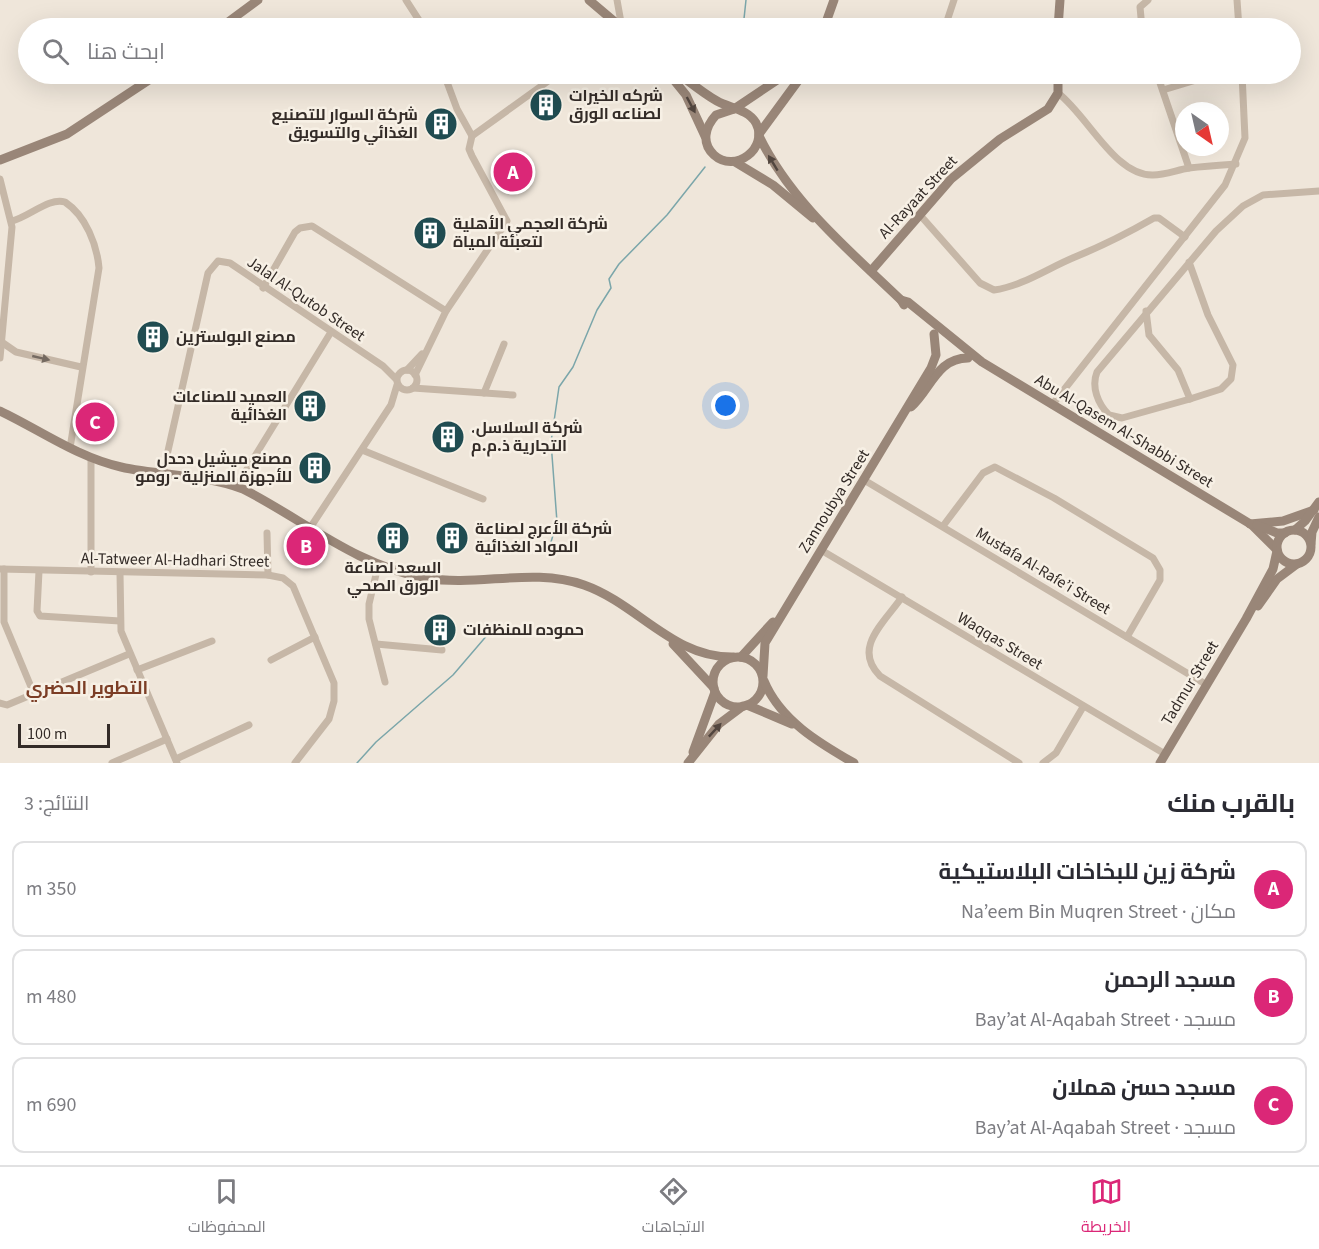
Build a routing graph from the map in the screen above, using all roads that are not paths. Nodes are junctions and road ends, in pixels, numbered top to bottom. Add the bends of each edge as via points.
1 (258, 0) edge
2 (406, 0) edge
3 (589, 0) edge
4 (617, 0) edge
5 (834, 0) edge
6 (954, 0) edge
7 (1060, 0) edge
8 (1148, 0) edge
9 (1237, 0) edge
10 (234, 18) edge
11 (417, 18) edge
12 (610, 18) edge
13 (620, 18) edge
14 (828, 18) edge
15 (948, 18) edge
16 (1059, 18) edge
17 (1141, 18) edge
18 (1238, 18) edge
19 (143, 84) edge
20 (448, 84) edge
21 (544, 84) edge
22 (676, 84) edge
23 (692, 84) edge
24 (771, 84) edge
25 (796, 84) edge
26 (1058, 84) edge
27 (1160, 84) edge
28 (1182, 84) edge
29 (1243, 84) edge
30 (1162, 90) junction
31 (1058, 93) junction
32 (734, 109) junction
33 (759, 135) junction
34 (472, 136) junction
35 (706, 140) junction
36 (0, 160) edge
37 (735, 162) junction
38 (1236, 164) junction
39 (1189, 168) junction
40 (0, 179) edge
41 (1319, 190) edge
42 (920, 215) junction
43 (818, 220) junction
44 (12, 221) junction
45 (1185, 237) junction
46 (1189, 262) junction
47 (871, 271) junction
48 (263, 288) junction
49 (902, 300) junction
50 (446, 311) junction
51 (1146, 311) junction
52 (331, 332) junction
53 (934, 334) junction
54 (3, 343) junction
55 (504, 344) dead end
56 (426, 350) junction
57 (0, 358) edge
58 (968, 358) junction
59 (982, 362) junction
60 (383, 366) junction
61 (81, 367) junction
62 (404, 371) junction
63 (416, 377) junction
64 (397, 382) junction
65 (437, 389) junction
66 (410, 390) junction
67 (484, 393) junction
68 (513, 395) dead end
69 (1190, 399) junction
70 (391, 405) junction
71 (1052, 405) junction
72 (909, 409) junction
73 (0, 411) edge
74 (70, 448) junction
75 (362, 450) junction
76 (91, 458) junction
77 (163, 473) junction
78 (864, 480) junction
79 (236, 486) junction
80 (483, 499) dead end
81 (1317, 510) edge
82 (1251, 525) junction
83 (943, 526) junction
84 (310, 528) junction
85 (1290, 532) junction
86 (267, 533) dead end
87 (1311, 544) junction
88 (821, 550) junction
89 (1277, 551) junction
90 (1297, 564) junction
91 (378, 566) junction
92 (2, 569) edge
93 (39, 571) junction
94 (91, 572) junction
95 (120, 573) junction
96 (268, 575) junction
97 (902, 597) junction
98 (785, 609) junction
99 (1246, 619) junction
100 (120, 621) junction
101 (665, 635) junction
102 (1126, 636) junction
103 (315, 638) junction
104 (213, 641) dead end
105 (376, 644) junction
106 (442, 650) dead end
107 (129, 654) junction
108 (737, 657) junction
109 (271, 660) dead end
110 (137, 670) junction
111 (763, 677) junction
112 (385, 682) dead end
113 (1207, 685) junction
114 (715, 690) junction
115 (33, 694) junction
116 (0, 703) edge
117 (777, 704) junction
118 (745, 705) junction
119 (1083, 707) junction
120 (766, 712) junction
121 (249, 725) dead end
122 (800, 727) junction
123 (167, 739) junction
124 (1165, 754) junction
125 (690, 760) edge
126 (177, 761) edge
127 (112, 763) edge
128 (296, 763) edge
129 (854, 763) edge
130 (1019, 763) edge
131 (1043, 763) edge
132 (1160, 763) edge

1 - 10 street
2 - 11 street
3 - 12 street
4 - 13 street
5 - 14 street
6 - 15 street
7 - 16 street
8 - 17 street via 1140,7
9 - 18 street
19 - 36 street via 68,134
20 - 34 street
21 - 34 street
22 -> 35 street via 690,103
23 - 32 street
24 - 32 street
25 - 33 street
26 - 31 street
27 - 30 street
28 - 30 street
29 - 38 street via 1246,132
30 - 39 street
31 - 39 street via 1076,108 1115,158 1135,173 1156,175
31 - 42 street, Al-Rayaat Street via 1048,109 1000,139 951,179
32 - 33 street via 751,117
32 - 35 street via 724,110 709,122
33 - 37 street via 752,153
43 -> 33 street, Abu Al-Qasem Al-Shabbi Street via 782,176
34 - 50 street via 469,149 507,221
35 - 37 street via 719,159
37 - 43 street, Abu Al-Qasem Al-Shabbi Street
38 - 39 street
38 - 45 street via 1216,198
40 - 44 street
41 - 46 street via 1253,199 1216,231
42 - 45 street via 989,289 1048,272 1154,218
42 - 47 street, Al-Rayaat Street
43 - 47 street, Abu Al-Qasem Al-Shabbi Street
44 - 54 street
44 - 61 street via 60,200 69,205 95,243 99,268
45 - 71 street
46 - 51 street
46 - 69 street via 1234,371 1221,389
47 - 49 street, Abu Al-Qasem Al-Shabbi Street
48 - 50 street via 295,232 312,226
48 - 52 street, Jalal Al-Qutob Street
48 - 77 street, Jalal Al-Qutob Street via 226,261 209,268
49 - 53 street, Abu Al-Qasem Al-Shabbi Street
49 - 59 street, Abu Al-Qasem Al-Shabbi Street
50 - 56 street
51 - 69 street via 1149,335 1178,370
51 - 69 street via 1097,372 1097,398 1109,415 1122,418
52 - 60 street, Jalal Al-Qutob Street
52 - 79 street
53 - 58 street, Abu Al-Qasem Al-Shabbi Street
53 - 72 street, Zannoubya Street via 934,362
54 - 57 street
54 -> 61 street via 16,352
55 - 67 street
56 - 62 street
56 - 63 street
58 - 59 street, Abu Al-Qasem Al-Shabbi Street
58 - 72 street, Zannoubya Street via 954,359 942,367
59 - 71 street, Abu Al-Qasem Al-Shabbi Street
60 - 62 street, Jalal Al-Qutob Street
60 - 64 street, Jalal Al-Qutob Street
61 - 74 street
62 - 63 street, Jalal Al-Qutob Street
62 - 64 street
63 - 65 street
63 - 66 street
64 - 66 street, Jalal Al-Qutob Street
64 - 70 street
65 - 66 street
65 - 67 street
66 - 70 street
67 - 68 street
70 - 75 street
71 - 82 street, Abu Al-Qasem Al-Shabbi Street
72 - 78 street, Zannoubya Street
73 - 74 street
74 - 76 street
75 - 80 street
75 - 84 street
76 - 77 street
76 - 94 street
77 - 79 street
78 - 83 street, Mustafa Al-Rafe’i Street
78 - 88 street, Zannoubya Street
79 - 84 street
81 - 82 street via 1283,521
81 - 85 street
81 - 87 street
82 - 85 street, Abu Al-Qasem Al-Shabbi Street via 1277,533
82 - 89 street, Abu Al-Qasem Al-Shabbi Street
83 - 102 street, Mustafa Al-Rafe’i Street
83 - 102 street via 982,473 995,467 1054,498 1158,564 1160,580
84 - 91 street
85 - 87 street via 1304,533
85 - 89 street via 1278,540
86 - 96 street
87 - 90 street via 1309,556
88 - 97 street, Waqqas Street
88 - 98 street, Zannoubya Street
89 - 90 street via 1282,560
89 - 99 street, Tadmur Street via 1273,570
90 - 99 street, Tadmur Street via 1277,579
91 - 101 street via 440,580 533,576 568,580 619,600
91 - 105 street via 369,604
92 - 93 street, Al-Tatweer Al-Hadhari Street
92 - 115 street via 4,622
93 - 94 street, Al-Tatweer Al-Hadhari Street
93 - 100 street via 40,616
94 - 95 street, Al-Tatweer Al-Hadhari Street
95 - 96 street, Al-Tatweer Al-Hadhari Street
95 - 100 street
96 - 103 street, Al-Tatweer Al-Hadhari Street via 283,578 293,586
97 - 119 street, Waqqas Street
97 - 130 street via 871,642 867,659 870,667
98 - 108 street, Zannoubya Street
98 - 111 street, Zannoubya Street via 765,643
99 - 113 street, Tadmur Street
100 - 107 street
101 - 108 street via 695,652
101 - 114 street
102 - 113 street, Mustafa Al-Rafe’i Street
103 - 109 street
103 - 128 street, Al-Tatweer Al-Hadhari Street via 334,683 334,701 329,719
104 - 110 street
105 - 106 street
105 - 112 street
107 - 110 street
107 - 115 street
108 - 111 street via 755,663
108 - 114 street via 719,665 713,680
110 - 123 street
111 - 117 street
111 - 118 street via 758,697
113 - 124 street, Tadmur Street
114 - 118 street via 730,705
114 - 125 street
115 - 116 street via 7,705
117 - 120 street
117 - 122 street
118 - 120 street
125 -> 118 street via 719,724
119 - 124 street, Waqqas Street
119 - 131 street via 1056,753
120 - 122 street
121 - 126 street
122 - 129 street
123 - 126 street
123 - 127 street
124 - 132 street, Tadmur Street

